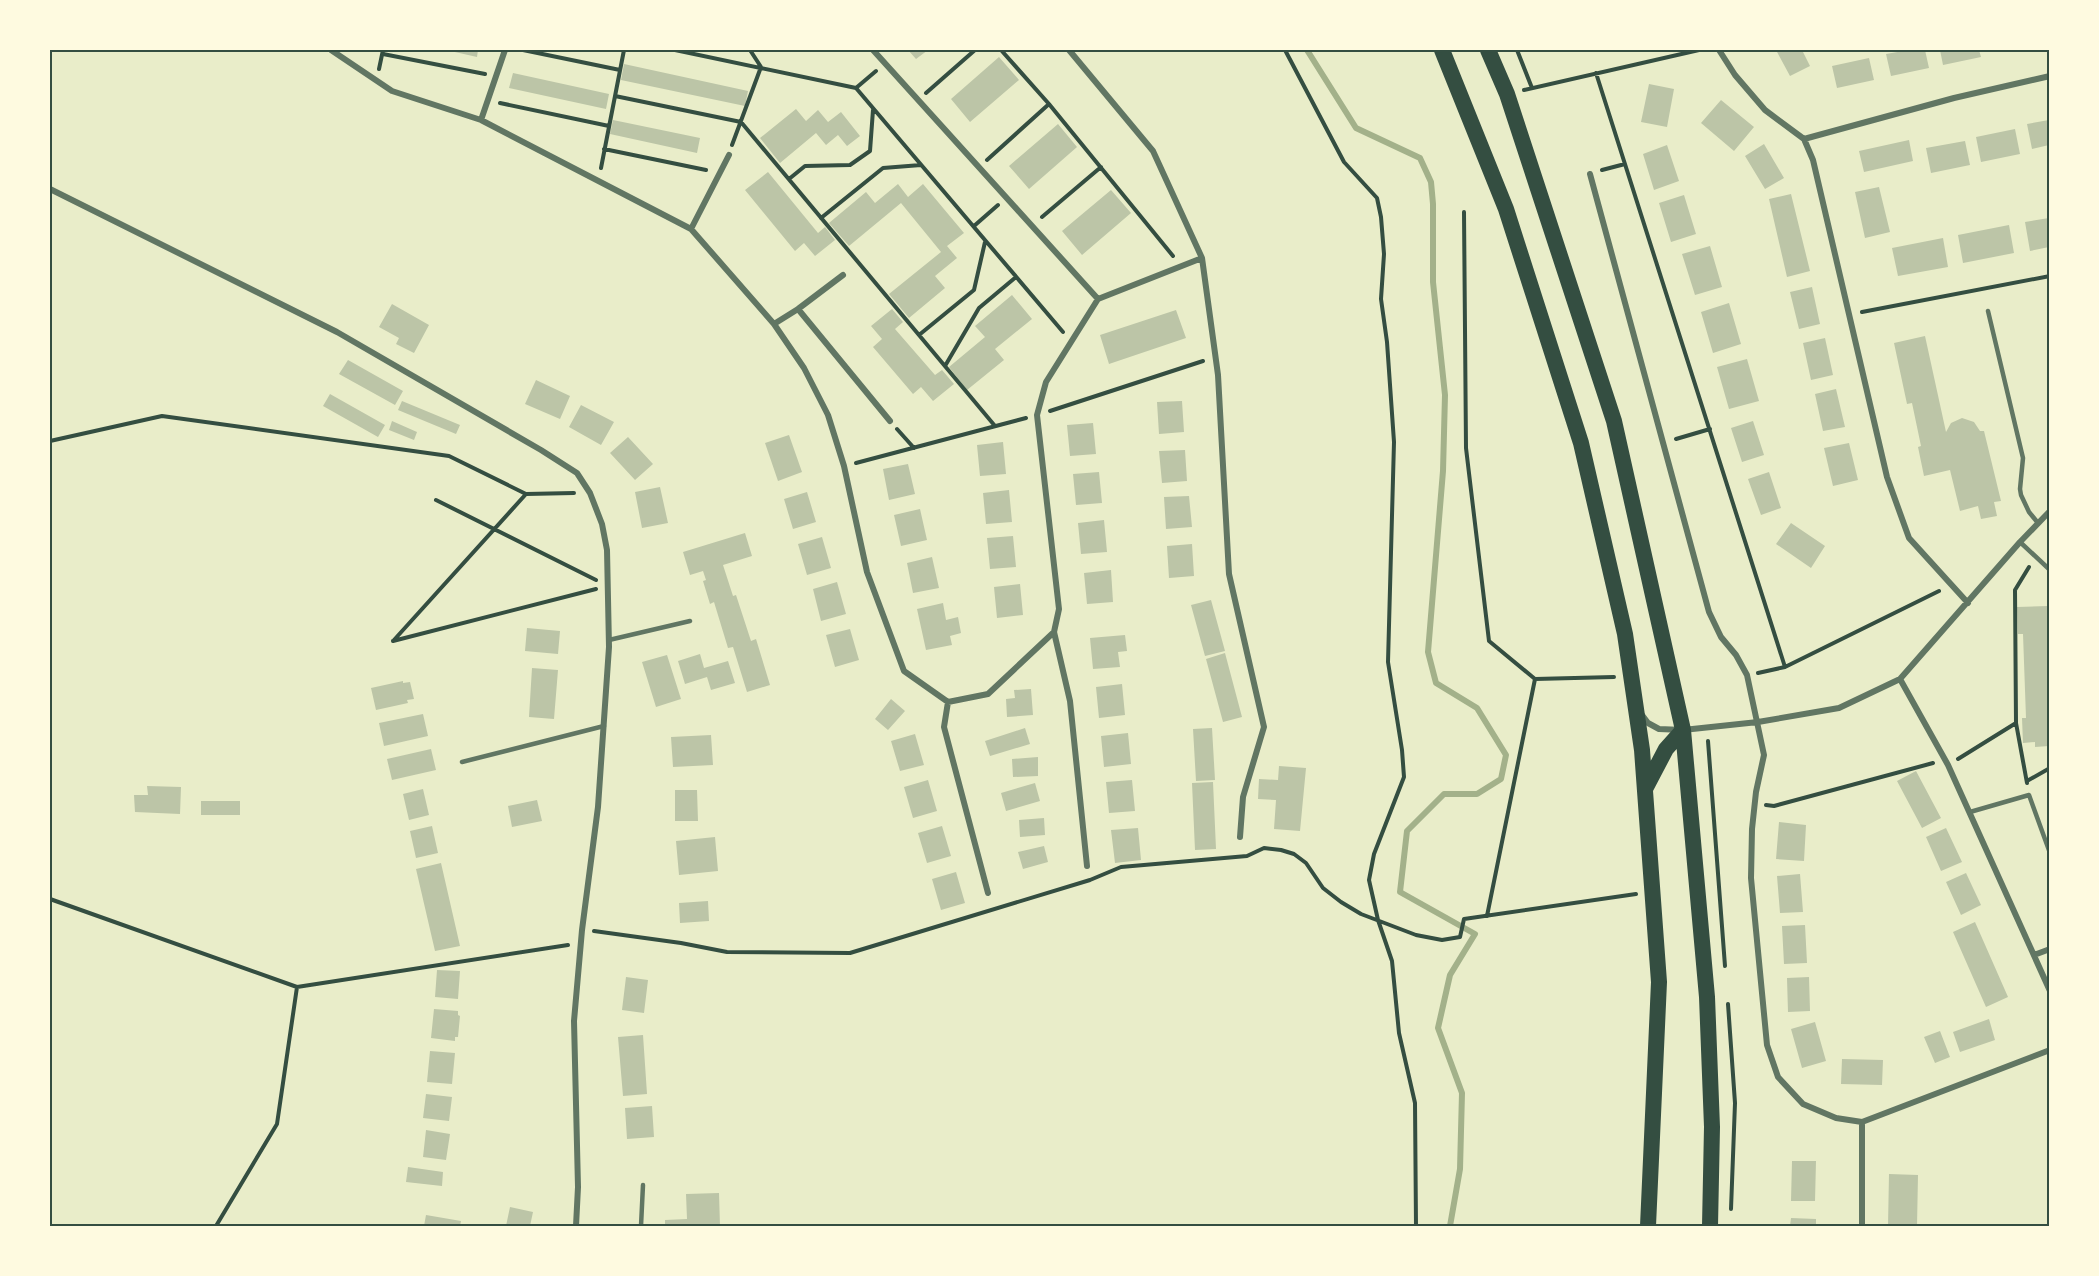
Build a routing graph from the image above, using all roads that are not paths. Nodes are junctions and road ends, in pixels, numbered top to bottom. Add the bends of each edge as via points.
1 (331, 50) edge
2 (505, 50) edge
3 (873, 50) edge
4 (1069, 50) edge
5 (1442, 50) edge
6 (1488, 50) edge
7 (1719, 50) edge
8 (2049, 76) edge
9 (481, 120) junction
10 (1804, 140) junction
11 (729, 154) road end
12 (1590, 174) road end
13 (50, 189) edge
14 (691, 229) junction
15 (1202, 258) junction
16 (843, 275) dead end
17 (1098, 299) junction
18 (798, 309) junction
19 (1988, 311) dead end
20 (774, 324) junction
21 (890, 422) road end
22 (2049, 511) edge
23 (2038, 523) junction
24 (2020, 542) junction
25 (2049, 570) edge
26 (1968, 603) junction
27 (690, 621) dead end
28 (1054, 632) junction
29 (609, 640) junction
30 (1900, 679) junction
31 (948, 702) junction
32 (1636, 708) junction
33 (1758, 722) junction
34 (603, 726) junction
35 (1683, 730) junction
36 (462, 762) dead end
37 (1645, 790) junction
38 (1970, 812) junction
39 (1240, 837) dead end
40 (2049, 853) edge
41 (1087, 866) dead end
42 (988, 893) dead end
43 (2049, 949) edge
44 (2034, 956) junction
45 (2049, 991) edge
46 (2049, 1050) edge
47 (1862, 1122) junction
48 (643, 1185) dead end
49 (576, 1227) edge
50 (641, 1227) edge
51 (1648, 1227) edge
52 (1710, 1227) edge
53 (1862, 1227) edge

1 - 9 street via 392,92
2 - 9 street
3 - 17 street
4 - 15 street via 1153,151
5 - 32 highway via 1506,209 1581,443 1625,634
6 - 35 highway via 1507,94 1614,421
7 - 10 street via 1765,110
8 - 10 street
9 - 14 street
10 - 26 street via 1813,160 1887,477 1909,538
11 - 14 street
12 - 33 street via 1709,612 1747,675
13 - 29 street via 337,332 577,473 590,493 607,550
14 - 20 street
15 - 17 street
15 - 39 street via 1219,386 1229,574 1264,727 1243,797
16 - 18 street
17 - 28 street via 1046,382 1037,415 1059,609
18 - 20 street
18 - 21 street
19 - 23 lane via 2023,458 2021,495
20 - 31 street via 804,368 828,415 844,466 867,572 904,671
22 - 23 street
23 - 24 street
24 - 25 lane
24 - 26 street
26 - 30 street
27 - 29 lane
28 - 31 street via 988,694
28 - 41 street via 1070,701
29 - 34 street
30 - 33 street via 1839,708
30 - 38 street
31 - 42 street via 944,727
32 - 35 street via 1659,729
32 - 37 highway
33 - 35 street
33 - 47 street via 1764,755 1755,804 1751,878 1767,1045 1778,1077 1803,1104 1836,1118
34 - 36 lane
34 - 49 street via 574,1021
35 - 37 highway via 1666,749
35 - 52 highway via 1707,997 1712,1127
37 - 51 highway via 1659,982
38 - 40 lane via 2029,795
38 - 44 street
43 - 44 street
44 - 45 street
46 - 47 street
47 - 53 street
48 - 50 lane

